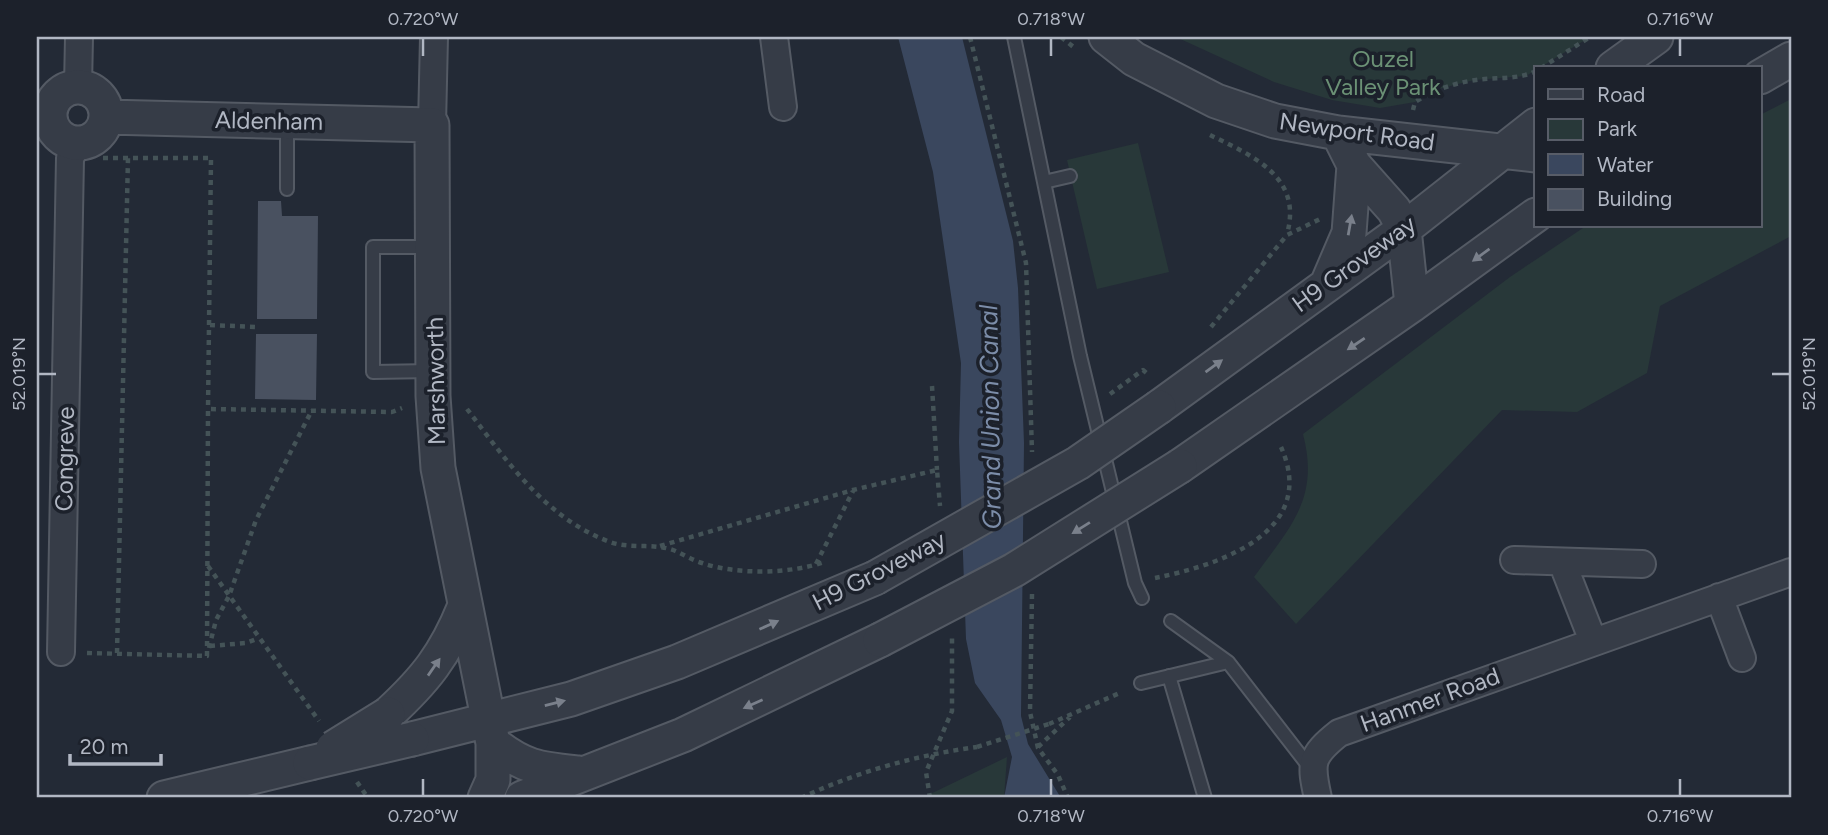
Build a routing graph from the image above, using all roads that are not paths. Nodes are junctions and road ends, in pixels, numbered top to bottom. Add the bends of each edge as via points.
1 (79, 37) edge
2 (434, 37) edge
3 (774, 37) edge
4 (1014, 37) edge
5 (1656, 37) edge
6 (1093, 45) edge
7 (1791, 59) edge
8 (1616, 66) edge
9 (1762, 76) edge
10 (78, 87) junction
11 (783, 107) dead end
12 (43, 114) edge
13 (106, 117) junction
14 (287, 122) junction
15 (432, 125) junction
16 (1534, 126) edge
17 (1338, 133) junction
18 (1503, 149) junction
19 (74, 150) junction
20 (1534, 155) edge
21 (1354, 165) junction
22 (1070, 176) dead end
23 (1044, 182) junction
24 (287, 190) dead end
25 (1534, 216) edge
26 (1404, 229) junction
27 (433, 247) junction
28 (1328, 282) junction
29 (1412, 305) junction
30 (433, 383) junction
31 (1514, 560) dead end
32 (1562, 562) junction
33 (1642, 565) dead end
34 (1791, 572) edge
35 (1719, 597) junction
36 (1142, 598) dead end
37 (464, 608) junction
38 (1171, 621) dead end
39 (1593, 641) junction
40 (61, 652) road end
41 (1742, 658) dead end
42 (1227, 662) junction
43 (1169, 676) junction
44 (1141, 683) road end
45 (491, 731) junction
46 (1311, 769) junction
47 (588, 773) junction
48 (280, 776) edge
49 (164, 798) edge
50 (485, 798) edge
51 (522, 798) edge
52 (1205, 798) edge
53 (1318, 798) edge

1 - 10 street
2 - 15 street, Marshworth
3 - 11 street
4 - 23 lane
5 - 8 street
6 - 17 street, Newport Road via 1134,58 1216,101 1275,121
7 - 9 street
10 - 12 street via 56,98
10 - 13 street via 96,93
12 - 19 street
13 - 14 street, Aldenham
13 - 19 street via 96,136
14 - 15 street, Aldenham
14 - 24 lane
15 - 27 street, Marshworth
16 - 18 street, H9 Groveway
17 - 18 street, Newport Road
17 - 21 street
18 - 20 street, Newport Road
18 - 26 street, H9 Groveway
19 - 40 street, Congreve
21 - 26 street via 1394,210
28 -> 21 street via 1349,233
22 - 23 lane
23 - 36 lane via 1092,407
25 -> 29 street
26 - 28 street, H9 Groveway
26 - 29 street
27 - 30 street, Marshworth
27 - 30 lane via 373,247 373,372
45 -> 28 street, H9 Groveway, bridge via 677,662 875,578 1078,463
29 -> 47 street, bridge via 1180,466 1014,570 771,695
30 - 37 street, Marshworth via 438,468
31 - 32 street
32 - 33 street
32 - 39 street
34 - 35 street, Hanmer Road
35 - 39 street, Hanmer Road
35 - 41 street
37 - 45 street, Marshworth
48 -> 37 street, bridge via 387,714 423,683
38 - 42 lane
39 - 46 street, Hanmer Road via 1339,733 1319,749
42 - 43 lane
42 - 46 lane
43 - 44 lane
43 - 52 lane
45 - 47 street via 517,762
45 - 48 street, H9 Groveway, bridge via 412,739
45 - 50 street, Marshworth via 493,779
46 - 53 street
47 - 51 street
48 - 49 street, H9 Groveway

